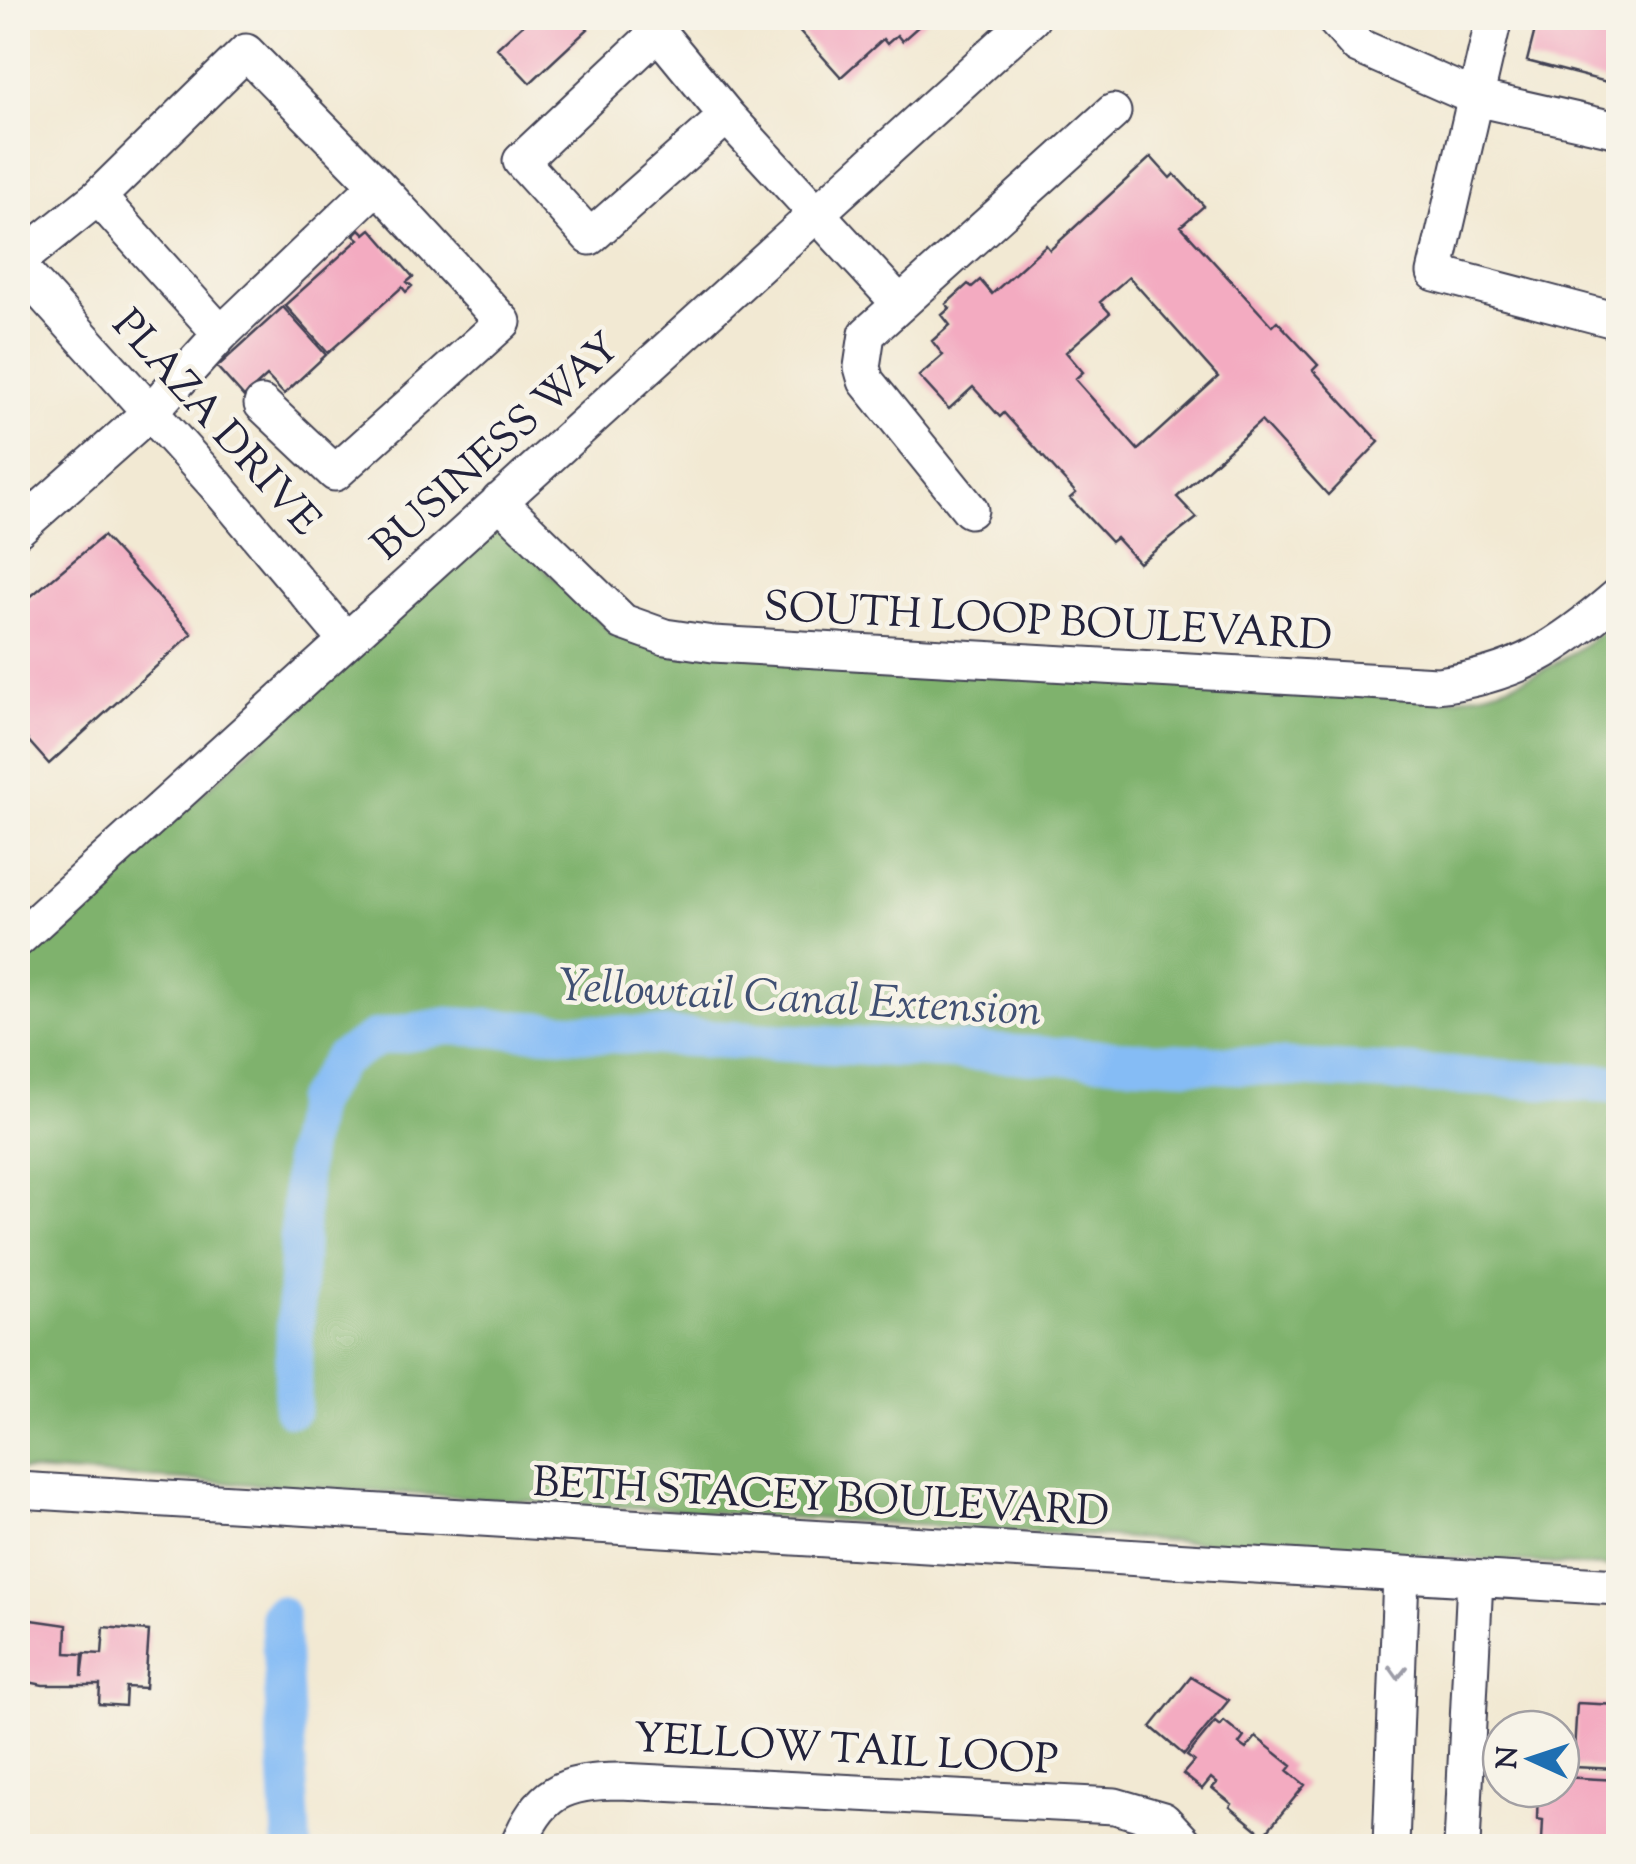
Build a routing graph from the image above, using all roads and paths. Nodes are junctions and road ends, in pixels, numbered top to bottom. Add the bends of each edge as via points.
1 (1032, 18) edge
2 (1333, 18) edge
3 (1494, 18) edge
4 (1476, 98) junction
5 (1113, 112) dead end
6 (727, 116) junction
7 (1618, 130) edge
8 (377, 186) junction
9 (98, 196) junction
10 (818, 211) junction
11 (18, 263) edge
12 (900, 304) junction
13 (1618, 322) edge
14 (221, 334) junction
15 (262, 404) dead end
16 (149, 413) junction
17 (499, 501) junction
18 (970, 510) dead end
19 (18, 528) edge
20 (1618, 596) edge
21 (346, 640) junction
22 (18, 938) edge
23 (18, 1490) edge
24 (1401, 1574) junction
25 (1475, 1579) junction
26 (1618, 1587) edge
27 (518, 1846) edge
28 (1187, 1846) edge
29 (1391, 1846) edge
30 (1462, 1846) edge

1 - 10 street, BUSINESS WAY
2 - 4 street via 1358,46
3 - 4 street
4 - 7 street
4 - 13 street via 1435,274
5 - 12 street
6 - 6 street via 658,32 522,160 590,237
6 - 10 street
8 - 9 street via 246,52
8 - 14 street
8 - 15 street via 502,322 335,473
9 - 11 street
9 - 14 street
10 - 12 street
10 - 17 street, BUSINESS WAY
11 - 16 street, PLAZA DRIVE
12 - 18 street via 867,334 866,380
14 - 16 street
16 - 19 street
16 - 21 street, PLAZA DRIVE
17 - 20 street, SOUTH LOOP BOULEVARD via 623,622 712,644 1438,685 1524,665 1571,637
17 - 21 street, BUSINESS WAY
21 - 22 street, BUSINESS WAY
23 - 24 street, BETH STACEY BOULEVARD
24 - 25 street, BETH STACEY BOULEVARD
24 -> 29 street
25 - 26 street, BETH STACEY BOULEVARD
25 - 30 street
27 - 28 street, YELLOW TAIL LOOP via 542,1801 592,1781 1115,1806 1163,1820

